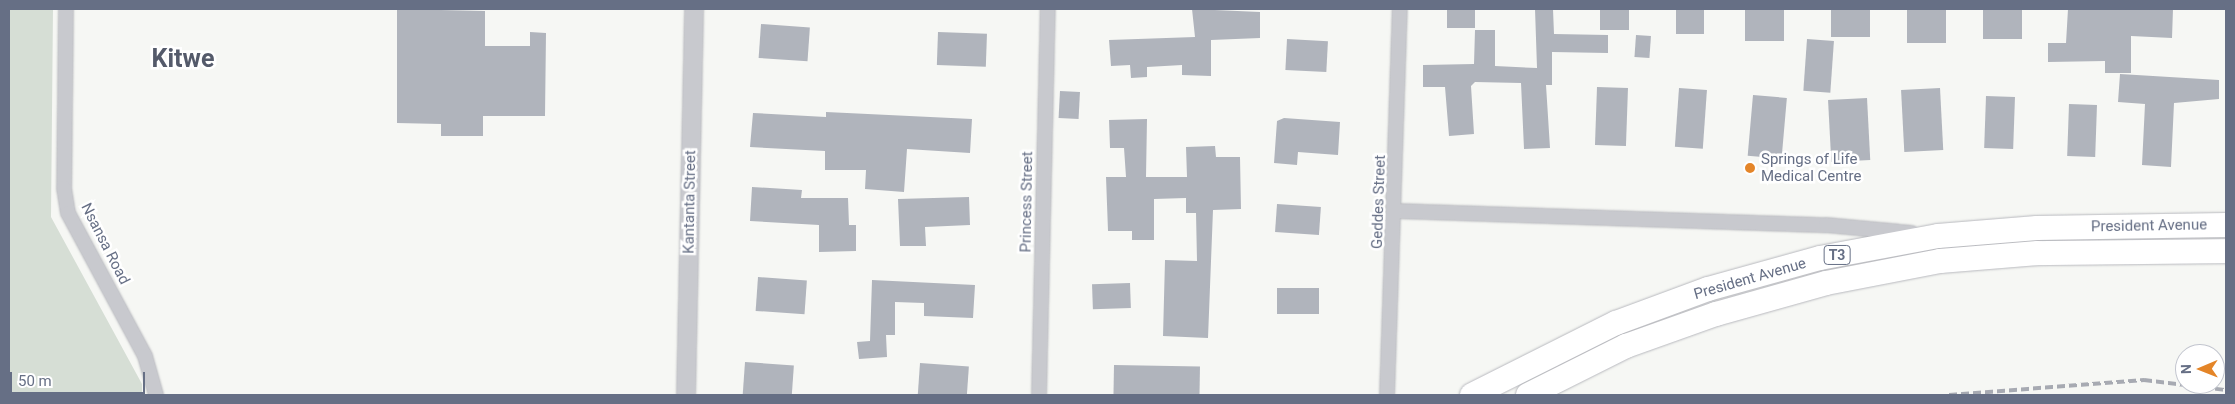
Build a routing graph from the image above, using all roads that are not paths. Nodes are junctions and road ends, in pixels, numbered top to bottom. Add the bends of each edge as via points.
1 (66, 9) edge
2 (694, 9) edge
3 (1048, 9) edge
4 (1400, 9) edge
5 (1396, 211) junction
6 (2226, 225) edge
7 (1938, 236) junction
8 (2226, 251) edge
9 (156, 395) edge
10 (686, 395) edge
11 (1039, 395) edge
12 (1387, 395) edge
13 (1472, 395) edge
14 (1528, 395) edge

1 - 9 street, Nsansa Road via 64,188 68,213 145,356
2 - 10 street, Kantanta Street
3 - 11 street, Princess Street
4 - 5 street, Geddes Street
5 - 7 street via 1826,225
5 - 12 street, Geddes Street
6 - 7 highway, President Avenue / T3 via 2037,228
7 - 13 highway, President Avenue / T3 via 1820,258 1708,289 1616,323
8 - 14 highway, President Avenue / T3 via 1960,259 1826,283 1716,314 1626,346

